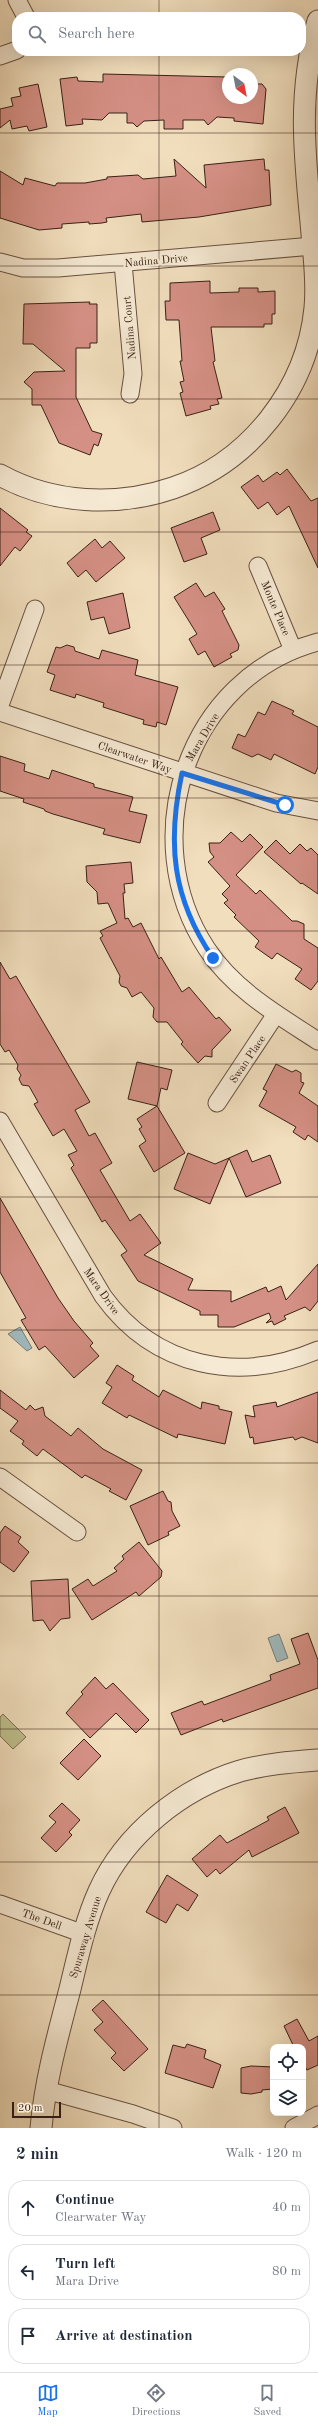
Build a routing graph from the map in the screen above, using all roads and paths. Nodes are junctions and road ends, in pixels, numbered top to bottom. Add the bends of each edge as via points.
1 (17, 0) edge
2 (23, 12) edge
3 (318, 21) edge
4 (306, 45) edge
5 (12, 52) edge
6 (0, 56) edge
7 (306, 56) edge
8 (313, 246) junction
9 (0, 262) edge
10 (123, 263) junction
11 (130, 394) dead end
12 (0, 475) edge
13 (258, 566) dead end
14 (35, 609) dead end
15 (318, 642) edge
16 (293, 650) junction
17 (0, 705) edge
18 (0, 712) edge
19 (182, 773) junction
20 (318, 811) edge
21 (276, 1014) junction
22 (318, 1041) edge
23 (217, 1103) dead end
24 (0, 1121) edge
25 (318, 1350) edge
26 (0, 1476) edge
27 (77, 1532) dead end
28 (318, 1760) edge
29 (0, 1904) edge
30 (84, 1934) junction
31 (46, 2090) junction
32 (318, 2115) edge
33 (41, 2128) edge
34 (173, 2128) edge
35 (294, 2128) edge

1 - 2 street
3 - 4 street
5 - 6 street
7 - 8 street via 303,126
8 - 10 street, Nadina Drive
8 - 12 street via 315,308 301,364 284,398 269,420 247,444 227,460 179,486 121,500 86,500 52,495
9 - 10 street, Nadina Drive via 40,269
10 - 11 street, Nadina Court via 133,374
13 - 16 street, Monte Place
14 - 17 street
15 - 16 street, Mara Drive
16 - 19 street, Mara Drive via 254,675 221,706 197,741
18 - 19 street, Clearwater Way
19 - 20 street, Clearwater Way via 276,803
19 - 21 street, Mara Drive via 174,818 173,847 179,885 188,915 206,948 221,967 240,986
21 - 22 street, Mara Drive
21 - 23 street, Swan Place
24 - 25 street, Mara Drive via 103,1296 118,1316 146,1339 179,1357 238,1368 274,1365
26 - 27 street
28 - 30 street, Spuraway Avenue via 241,1771 207,1784 173,1804 146,1827 120,1856 99,1890
29 - 30 street, The Dell
30 - 31 street, Spuraway Avenue
31 - 33 street, Spuraway Avenue
31 - 34 street
32 - 35 street

